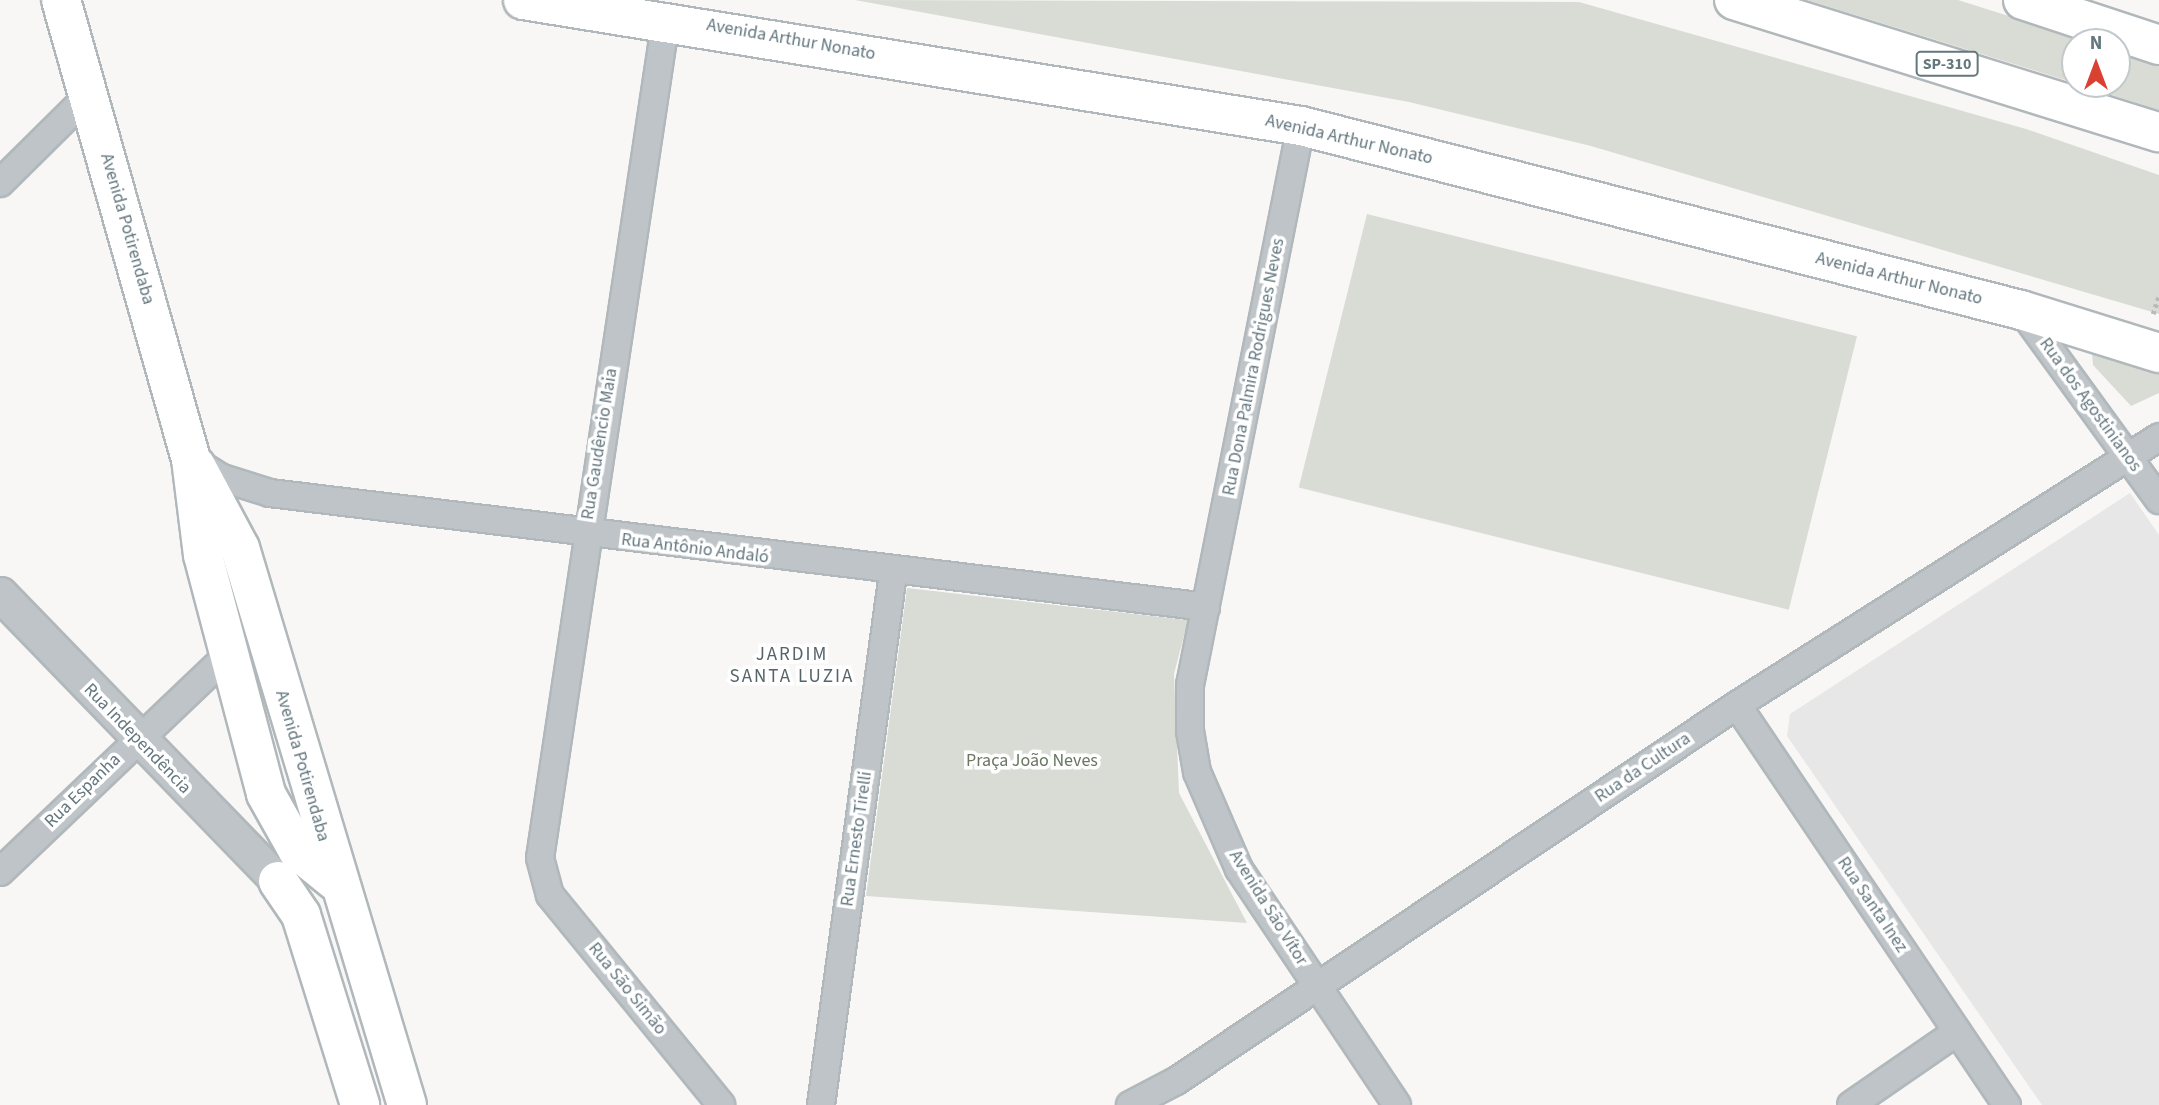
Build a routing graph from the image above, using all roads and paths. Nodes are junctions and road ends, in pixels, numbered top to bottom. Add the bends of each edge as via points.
1 (61, 0) edge
2 (523, 0) edge
3 (1734, 0) edge
4 (2023, 0) edge
5 (666, 19) junction
6 (2159, 45) edge
7 (89, 95) junction
8 (1301, 126) junction
9 (2159, 132) edge
10 (0, 183) edge
11 (2021, 310) junction
12 (2159, 353) edge
13 (2159, 437) edge
14 (2127, 455) junction
15 (191, 459) junction
16 (2159, 500) edge
17 (585, 536) junction
18 (892, 573) junction
19 (0, 593) edge
20 (1206, 607) junction
21 (229, 654) junction
22 (1737, 705) junction
23 (136, 740) junction
24 (541, 870) joint
25 (0, 872) edge
26 (278, 881) joint
27 (335, 881) junction
28 (1317, 987) junction
29 (1957, 1032) junction
30 (360, 1105) edge
31 (407, 1105) edge
32 (721, 1105) edge
33 (821, 1105) edge
34 (1130, 1105) edge
35 (1397, 1105) edge
36 (1852, 1105) edge
37 (2007, 1105) edge

1 - 7 main road, Avenida Potirendaba
2 - 5 main road, Avenida Arthur Nonato
3 - 9 main road, SP-310
4 - 6 main road
5 - 8 main road, Avenida Arthur Nonato
5 - 17 street, Rua Gaudêncio Maia
7 - 10 street
7 - 15 main road, Avenida Potirendaba
8 - 11 main road, Avenida Arthur Nonato
8 - 20 street, Rua Dona Palmira Rodrigues Neves
11 - 12 main road, Avenida Arthur Nonato
11 - 14 street, Rua dos Agostinianos
13 - 14 street, Rua da Cultura
14 - 16 street, Rua dos Agostinianos
14 - 22 street, Rua da Cultura
15 - 17 street, Rua Antônio Andaló via 222,478 270,493
15 - 21 main road, Avenida Potirendaba via 203,555
15 - 27 main road, Avenida Potirendaba via 240,548
17 - 18 street, Rua Antônio Andaló
17 - 24 street, Rua Gaudêncio Maia
18 - 20 street, Rua Antônio Andaló
18 - 33 street, Rua Ernesto Tirelli
19 - 23 street, Rua Independência
20 - 28 street, Avenida São Vítor via 1190,685 1197,772 1239,869
21 - 23 street, Rua Espanha
21 - 27 main road, Avenida Potirendaba via 266,794 299,851
22 - 28 street, Rua da Cultura
22 - 29 street, Rua Santa Inez
23 - 25 street, Rua Espanha
23 - 26 street, Rua Independência
24 - 32 street, Rua São Simão via 550,895
26 - 30 main road via 300,915
27 - 31 main road, Avenida Potirendaba
28 - 34 street, Rua da Cultura
28 - 35 street, Avenida São Vítor
29 - 36 street
29 - 37 street, Rua Santa Inez

